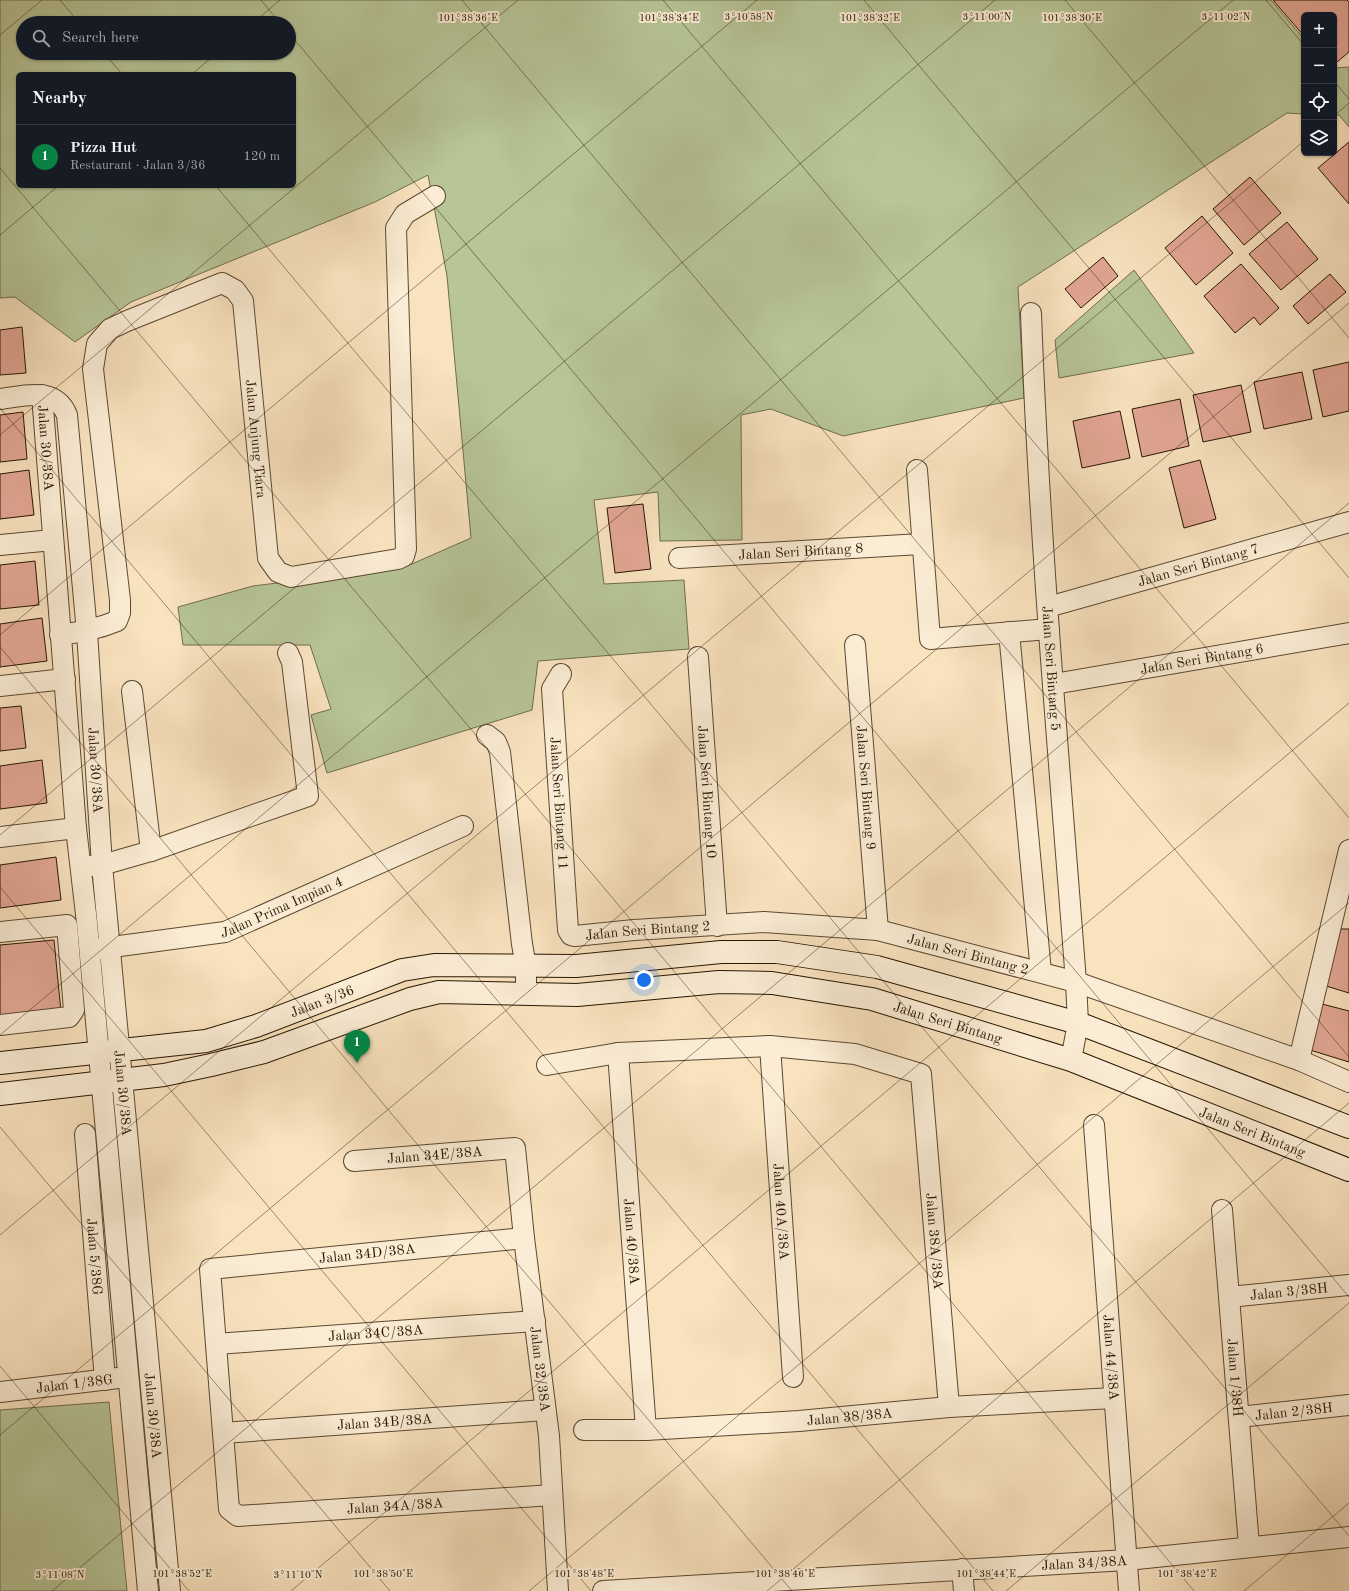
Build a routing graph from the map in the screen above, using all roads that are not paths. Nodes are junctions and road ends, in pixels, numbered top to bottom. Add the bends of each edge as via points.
1 (435, 196) dead end
2 (1031, 313) dead end
3 (42, 395) junction
4 (0, 399) edge
5 (917, 470) dead end
6 (1349, 522) edge
7 (53, 540) junction
8 (922, 544) junction
9 (0, 545) edge
10 (679, 558) dead end
11 (1048, 607) junction
12 (1049, 629) junction
13 (87, 632) junction
14 (1009, 632) junction
15 (1349, 633) edge
16 (60, 635) junction
17 (855, 645) dead end
18 (288, 653) dead end
19 (698, 657) dead end
20 (561, 674) dead end
21 (65, 679) junction
22 (1054, 684) junction
23 (0, 686) edge
24 (132, 691) dead end
25 (487, 735) dead end
26 (463, 826) dead end
27 (76, 828) junction
28 (0, 837) edge
29 (1349, 850) edge
30 (151, 851) junction
31 (102, 865) junction
32 (81, 867) junction
33 (1341, 917) edge
34 (77, 924) junction
35 (717, 926) junction
36 (878, 930) junction
37 (0, 932) edge
38 (571, 935) joint
39 (110, 947) junction
40 (88, 950) junction
41 (526, 967) junction
42 (1041, 972) junction
43 (1076, 982) junction
44 (526, 994) junction
45 (1078, 1023) junction
46 (0, 1025) edge
47 (770, 1046) junction
48 (119, 1049) junction
49 (97, 1052) junction
50 (618, 1053) junction
51 (1071, 1060) junction
52 (1299, 1060) junction
53 (0, 1062) edge
54 (547, 1065) dead end
55 (122, 1080) junction
56 (100, 1082) junction
57 (1349, 1082) edge
58 (0, 1094) edge
59 (1094, 1124) dead end
60 (1349, 1127) edge
61 (85, 1134) dead end
62 (515, 1148) joint
63 (354, 1161) dead end
64 (1349, 1170) edge
65 (1222, 1210) dead end
66 (524, 1238) junction
67 (140, 1277) junction
68 (119, 1280) junction
69 (1349, 1285) edge
70 (1229, 1297) junction
71 (535, 1321) junction
72 (216, 1344) junction
73 (150, 1375) junction
74 (128, 1377) junction
75 (793, 1377) dead end
76 (106, 1380) junction
77 (0, 1392) edge
78 (1114, 1398) junction
79 (1349, 1404) edge
80 (949, 1407) junction
81 (546, 1410) junction
82 (1239, 1417) junction
83 (584, 1430) dead end
84 (646, 1430) junction
85 (223, 1433) junction
86 (552, 1496) junction
87 (1349, 1537) edge
88 (1249, 1546) junction
89 (1127, 1560) junction
90 (962, 1569) junction
91 (661, 1589) edge
92 (148, 1591) edge
93 (170, 1591) edge
94 (558, 1591) edge
95 (603, 1591) edge
96 (964, 1591) edge
97 (1129, 1591) edge

1 - 13 street, Jalan Anjung Tiara via 405,214 396,228 406,549 404,556 291,577 278,572 268,558 243,301 235,290 222,283 110,329 97,344 93,369 120,613 117,621
2 - 11 street, Jalan Seri Bintang 5
3 - 4 street
3 - 7 street, Jalan 30/38A
3 - 13 street, Jalan 30/38A via 54,398 63,405 67,415
5 - 8 street
6 - 11 street, Jalan Seri Bintang 7
7 - 9 street
7 - 16 street, Jalan 30/38A
8 - 10 street, Jalan Seri Bintang 8
8 - 14 street via 930,639
11 - 12 street, Jalan Seri Bintang 5
12 - 14 street
12 - 22 street, Jalan Seri Bintang 5
13 - 16 street, Jalan Anjung Tiara
13 - 31 street, Jalan 30/38A
14 - 42 street
15 - 22 street, Jalan Seri Bintang 6
16 - 21 street, Jalan 30/38A
17 - 36 street, Jalan Seri Bintang 9
18 - 30 street via 292,662 308,796
19 - 35 street, Jalan Seri Bintang 10
20 - 38 street, Jalan Seri Bintang 11 via 552,689 568,930
21 - 23 street
21 - 27 street, Jalan 30/38A
22 - 43 street, Jalan Seri Bintang 5
24 - 30 street
25 - 41 street via 496,742 500,752
26 - 39 street, Jalan Prima Impian 4 via 225,932
27 - 28 street
27 - 32 street, Jalan 30/38A
29 - 33 street
30 - 31 street
31 - 32 street
31 - 39 street, Jalan 30/38A
32 - 34 street, Jalan 30/38A
33 - 52 street
34 - 37 street
34 - 40 street, Jalan 30/38A
34 - 46 street via 74,1010 69,1017
35 - 36 street, Jalan Seri Bintang 2 via 764,922
35 - 38 street, Jalan Seri Bintang 2
36 - 42 street, Jalan Seri Bintang 2
39 - 40 street, Jalan Prima Impian 4
39 - 48 street, Jalan 30/38A
40 - 49 street, Jalan 30/38A
41 - 44 street
41 - 45 street via 576,966 721,952 777,952 877,967
41 - 48 street, Jalan 3/36 via 434,964 402,970 256,1026 206,1041
42 - 43 street, Jalan Seri Bintang 2
43 - 45 street, Jalan Seri Bintang 5
43 - 52 street, Jalan Seri Bintang 2
44 - 51 street, Jalan Seri Bintang via 577,995 719,982 772,983 872,998
44 - 55 street, Jalan 3/36 via 439,992 410,999 264,1052 164,1075
45 - 51 street, Jalan Seri Bintang 5
45 - 60 street
47 - 50 street
47 - 75 street, Jalan 40A/38A
47 - 80 street, Jalan 38A/38A via 856,1054 921,1074
48 - 49 street, Jalan 3/36
48 - 55 street, Jalan 30/38A
49 - 53 street, Jalan 3/36
49 - 56 street, Jalan 30/38A
50 - 54 street
50 - 84 street, Jalan 40/38A
51 - 64 street, Jalan Seri Bintang
52 - 57 street, Jalan Seri Bintang 2
55 - 56 street, Jalan 3/36
55 - 67 street, Jalan 30/38A
56 - 58 street, Jalan 3/36
56 - 68 street, Jalan 30/38A
59 - 78 street, Jalan 44/38A
61 - 76 street, Jalan 5/38G
62 - 63 street, Jalan 34E/38A
62 - 66 street, Jalan 32/38A
65 - 70 street, Jalan 1/38H
66 - 71 street, Jalan 32/38A
66 - 72 street, Jalan 34D/38A via 210,1269
67 - 68 street
67 - 73 street, Jalan 30/38A
68 - 74 street, Jalan 30/38A
69 - 70 street, Jalan 3/38H
70 - 82 street, Jalan 1/38H
71 - 72 street, Jalan 34C/38A
71 - 81 street, Jalan 32/38A
72 - 85 street
73 - 74 street, Jalan 1/38G
73 - 93 street, Jalan 30/38A
74 - 76 street, Jalan 1/38G
74 - 92 street, Jalan 30/38A
76 - 77 street, Jalan 1/38G
78 - 80 street, Jalan 38/38A
78 - 89 street, Jalan 44/38A
79 - 82 street, Jalan 2/38H
80 - 84 street, Jalan 38/38A via 799,1421
81 - 85 street, Jalan 34B/38A
81 - 86 street, Jalan 32/38A
82 - 88 street, Jalan 1/38H
83 - 84 street, Jalan 38/38A
85 - 86 street, Jalan 34A/38A via 229,1509 238,1516
86 - 94 street, Jalan 32/38A
87 - 88 street, Jalan 34/38A
88 - 89 street, Jalan 34/38A
89 - 90 street, Jalan 34/38A
89 - 97 street, Jalan 44/38A
90 - 91 street, Jalan 34/38A
90 - 96 street
91 - 95 street, Jalan 34/38A

